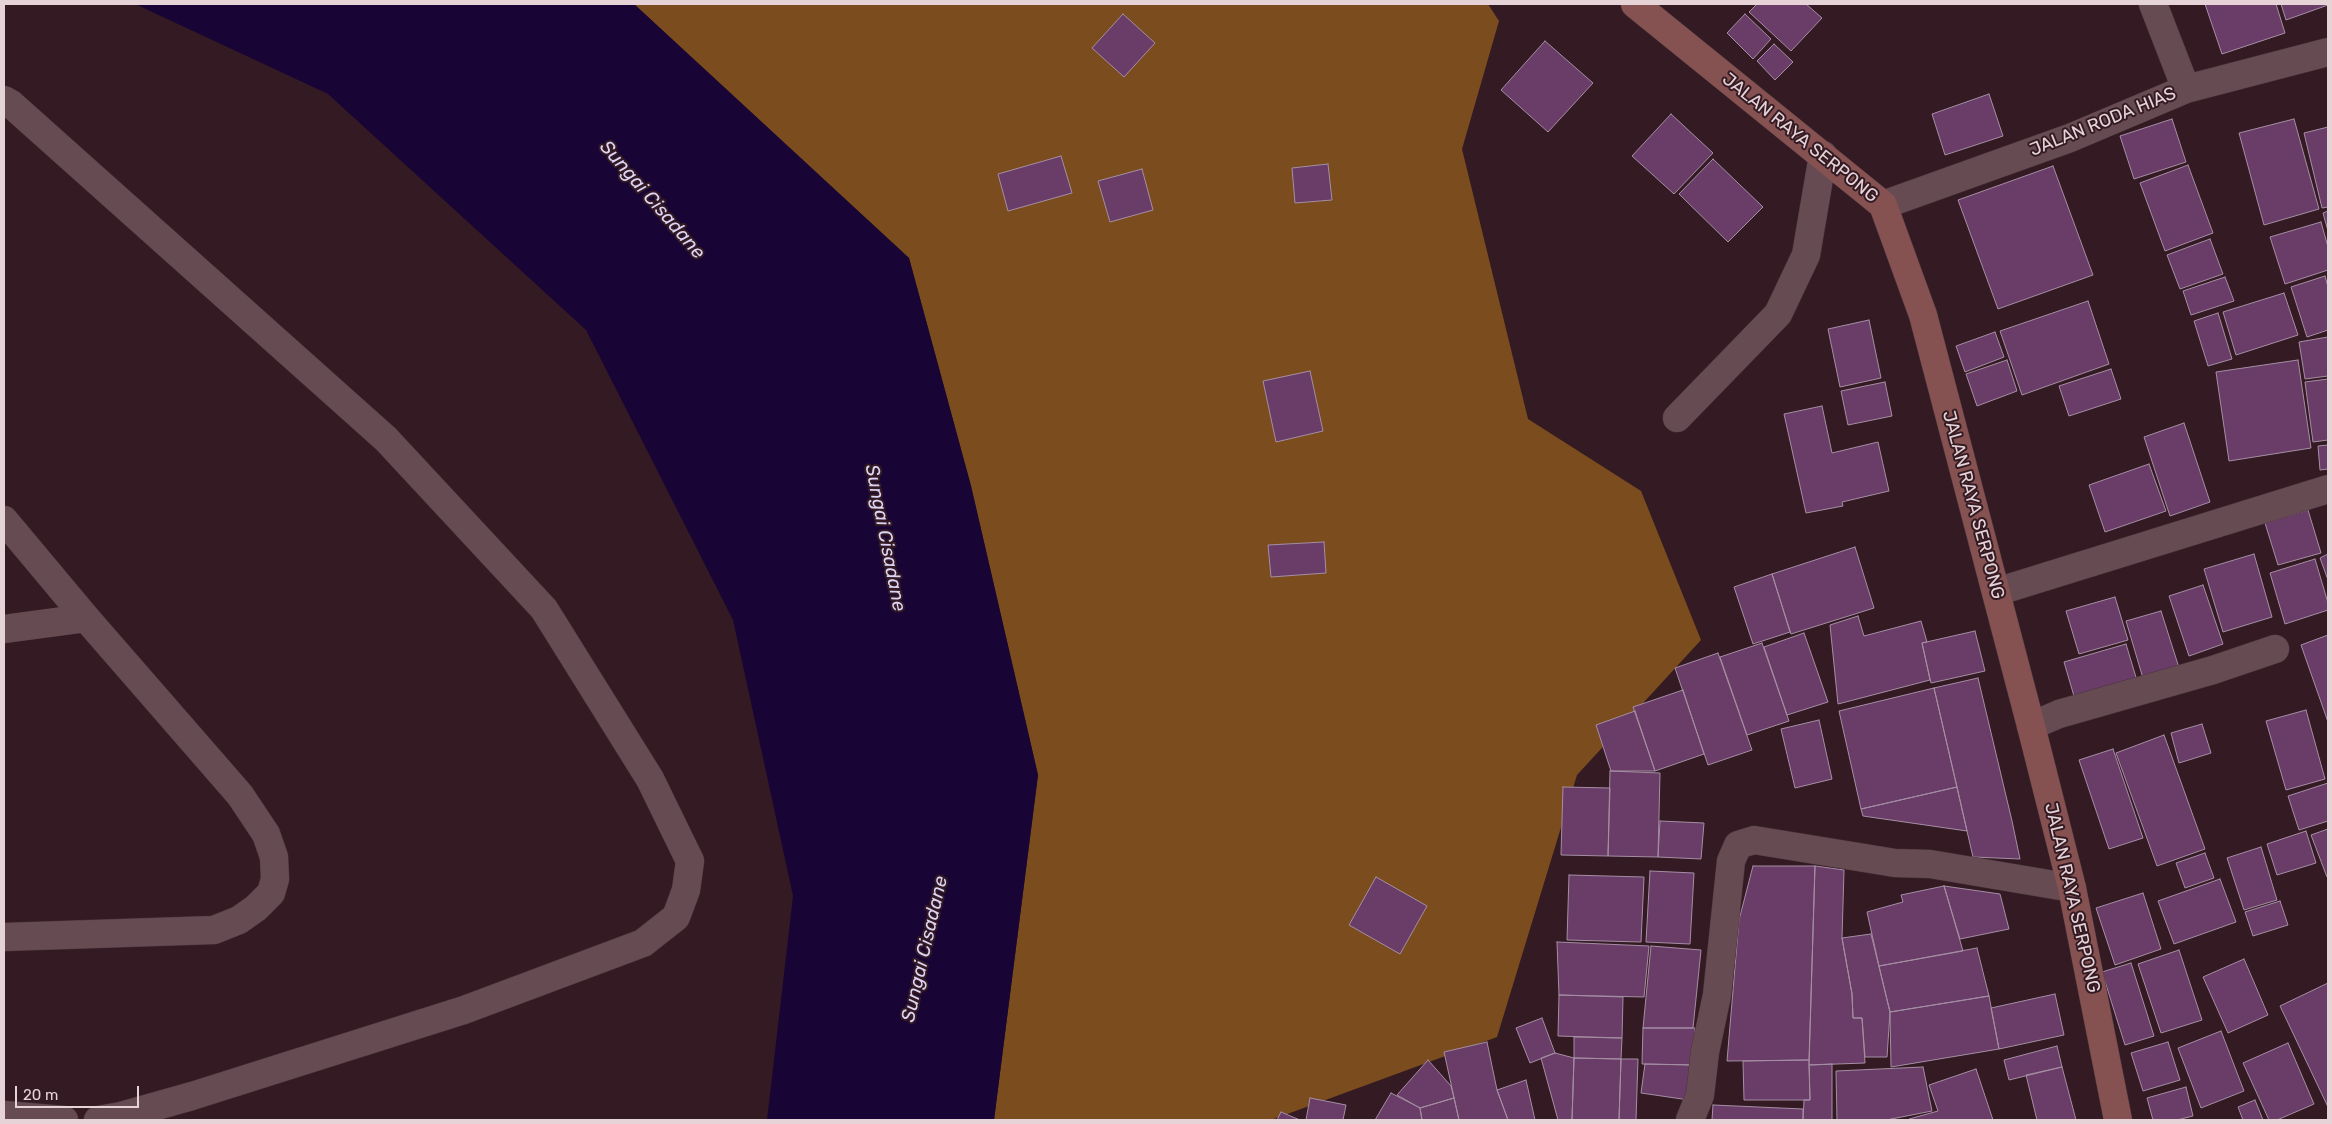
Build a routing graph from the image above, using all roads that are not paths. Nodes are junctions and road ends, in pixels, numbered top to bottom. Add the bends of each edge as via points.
1 (1635, 4) edge
2 (2153, 4) edge
3 (2328, 52) edge
4 (2186, 89) junction
5 (4, 100) edge
6 (1823, 155) junction
7 (1883, 205) junction
8 (1677, 418) dead end
9 (2328, 489) edge
10 (4, 520) edge
11 (1996, 592) junction
12 (86, 618) junction
13 (4, 629) edge
14 (2276, 649) dead end
15 (2031, 726) junction
16 (2072, 888) junction
17 (4, 937) edge
18 (4, 1115) edge
19 (64, 1120) edge
20 (98, 1120) edge
21 (1690, 1120) edge
22 (2118, 1120) edge

1 - 6 main road, JALAN RAYA SERPONG
2 - 4 street
3 - 4 street, JALAN RODA HIAS
4 - 7 street, JALAN RODA HIAS via 2070,138
5 - 20 street via 386,438 544,610 650,779 690,861 686,890 676,917 643,943 464,1010 192,1096
6 - 7 main road, JALAN RAYA SERPONG
6 - 8 street via 1806,255 1778,314
7 - 11 main road, JALAN RAYA SERPONG via 1923,315
9 - 11 street
10 - 12 street
11 - 15 main road, JALAN RAYA SERPONG
12 - 13 street
12 - 17 street via 240,795 266,834 274,858 275,880 271,893 256,908 239,920 214,930
14 - 15 street via 2060,714
15 - 16 main road, JALAN RAYA SERPONG
16 - 21 street via 1930,864 1895,864 1754,840 1738,845 1731,861 1717,996 1700,1095
16 - 22 main road, JALAN RAYA SERPONG
18 - 19 street

